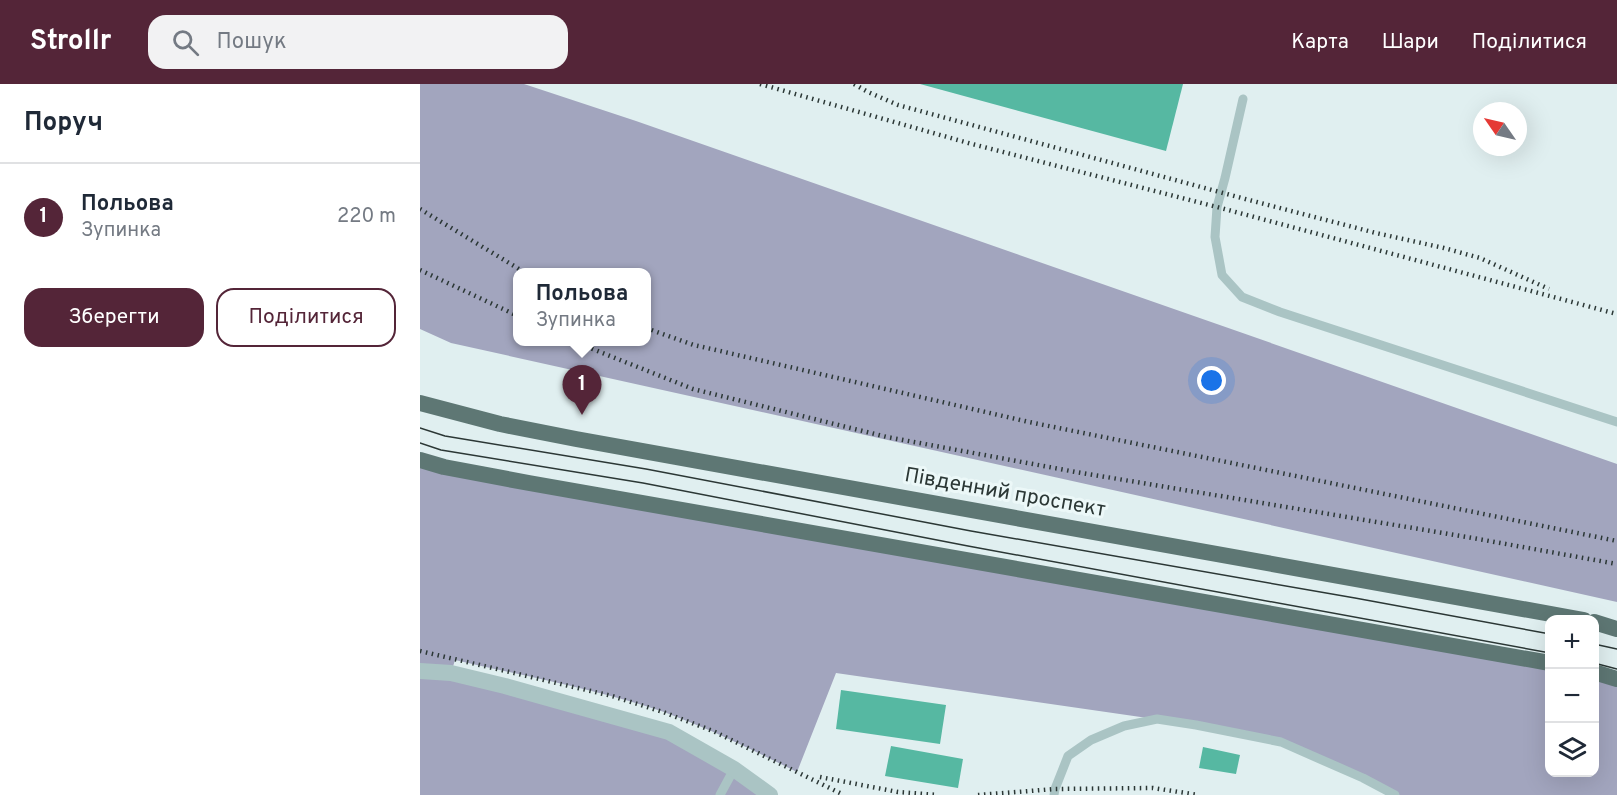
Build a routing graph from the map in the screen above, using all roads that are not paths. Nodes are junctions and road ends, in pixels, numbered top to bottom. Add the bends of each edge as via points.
1 (1243, 99) dead end
2 (420, 403) edge
3 (1617, 422) edge
4 (420, 460) edge
5 (1556, 615) edge
6 (1599, 624) edge
7 (1617, 629) edge
8 (1545, 662) edge
9 (420, 671) edge
10 (1599, 674) edge
11 (1617, 679) edge
12 (734, 769) junction
13 (720, 795) edge
14 (770, 795) edge
15 (1054, 795) edge
16 (1395, 795) edge

1 - 3 lane via 1216,207 1215,237 1222,275 1242,297
2 - 5 main road, Південний проспект via 576,439
4 - 8 main road via 529,483
6 - 7 main road
9 - 12 street via 451,673 505,686 669,732
10 - 11 main road
12 - 13 lane
12 - 14 street
15 - 16 lane via 1068,756 1091,740 1124,726 1157,719 1281,742

